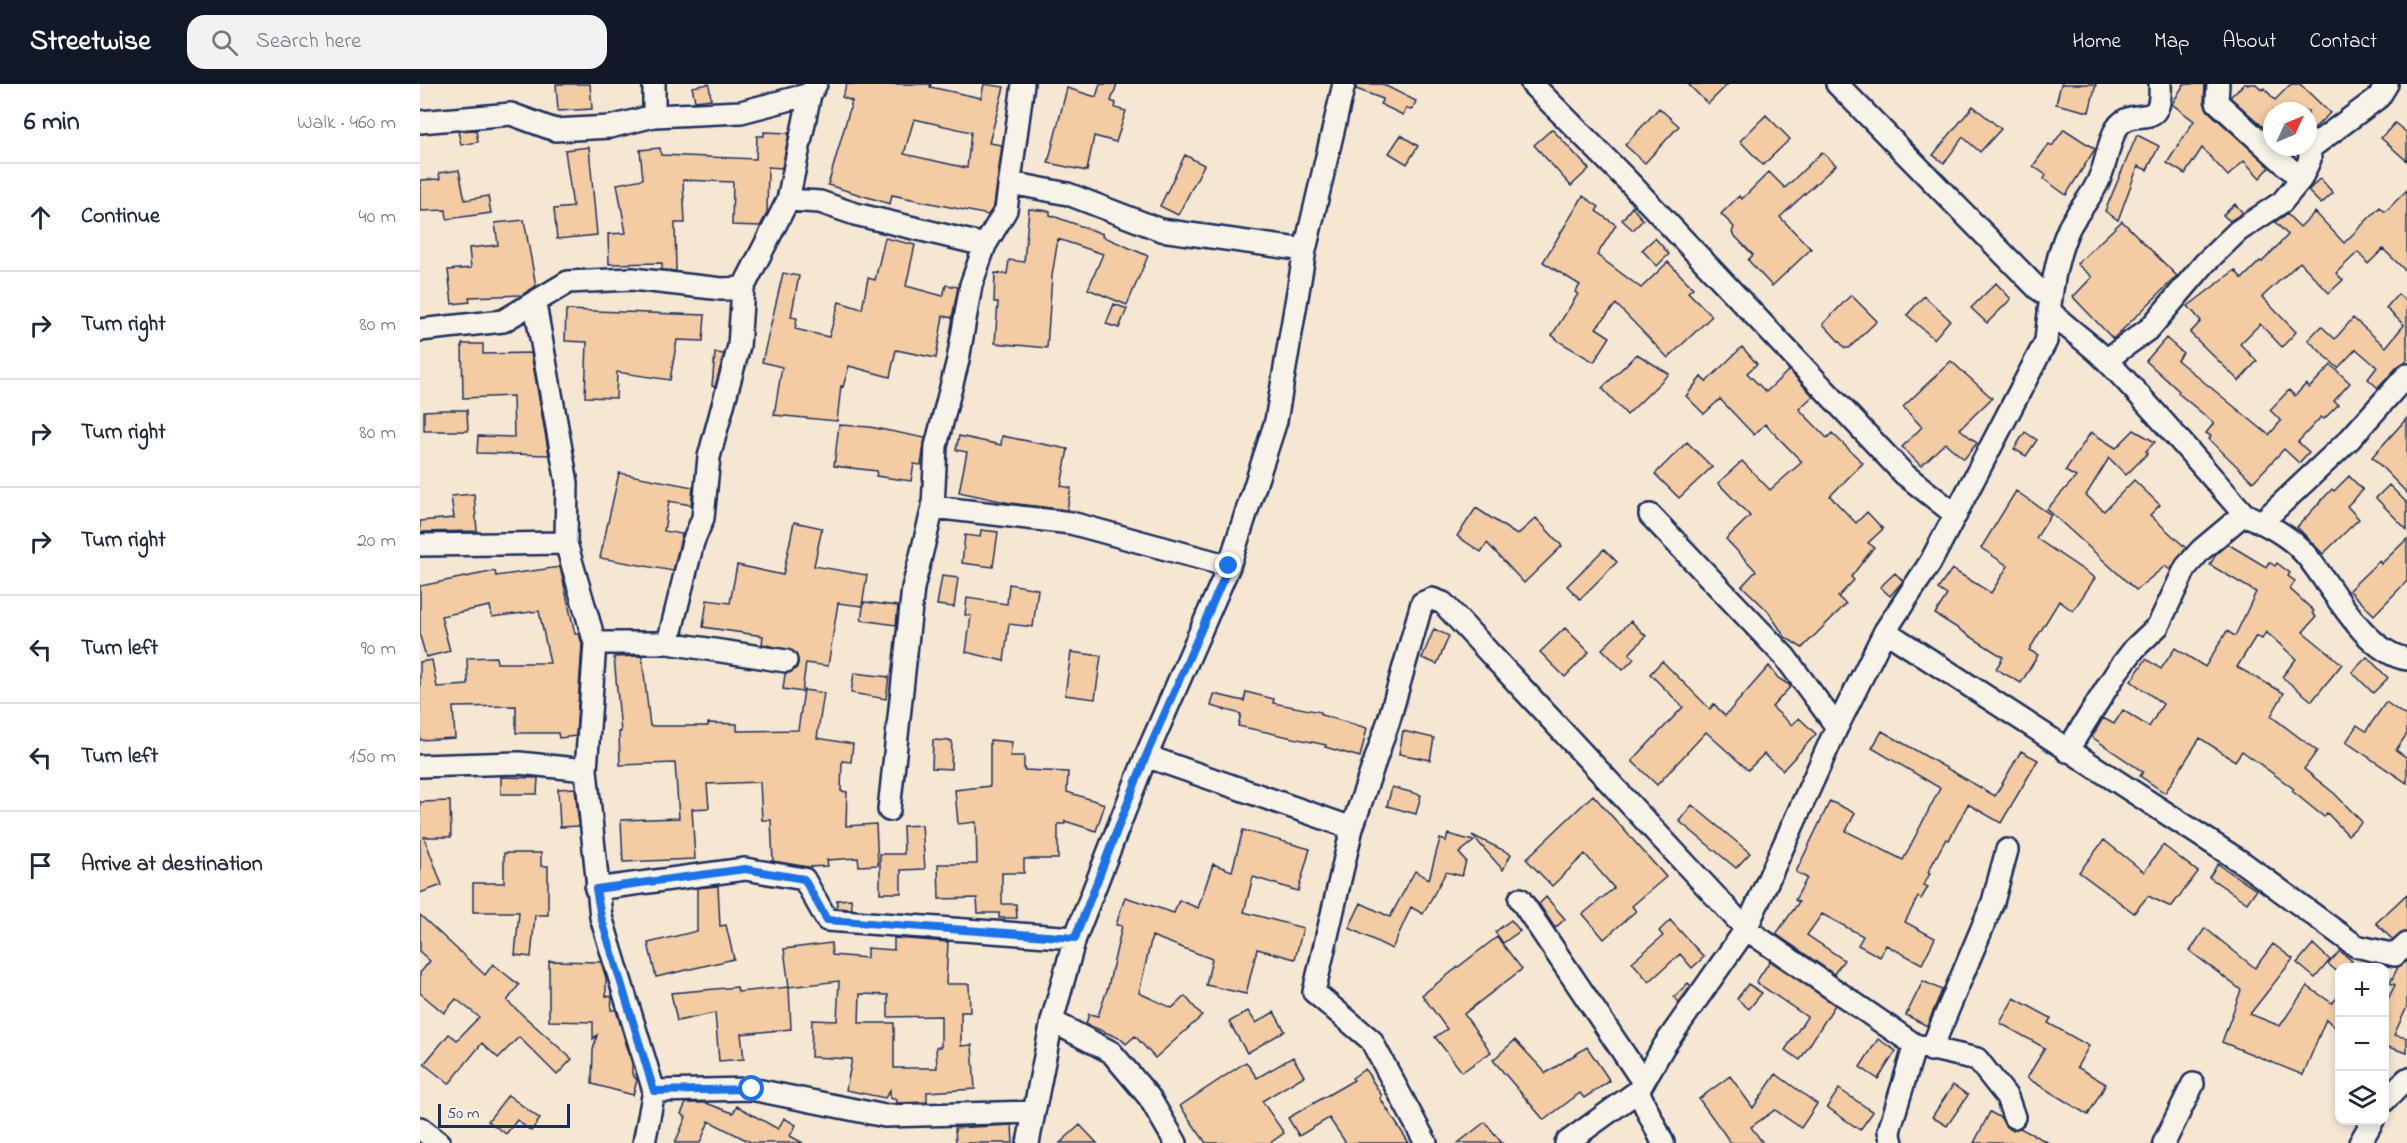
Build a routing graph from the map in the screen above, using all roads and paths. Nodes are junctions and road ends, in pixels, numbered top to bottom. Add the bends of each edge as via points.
1 (654, 84) edge
2 (1023, 84) edge
3 (1344, 84) edge
4 (1532, 84) edge
5 (1837, 84) edge
6 (2160, 84) edge
7 (2217, 84) edge
8 (2387, 84) edge
9 (813, 89) edge
10 (654, 116) junction
11 (420, 122) edge
12 (2301, 179) junction
13 (1011, 183) junction
14 (788, 200) junction
15 (985, 245) junction
16 (1305, 250) junction
17 (743, 288) junction
18 (535, 304) junction
19 (2050, 304) junction
20 (420, 330) edge
21 (2068, 330) junction
22 (2046, 341) junction
23 (2106, 360) junction
24 (2407, 375) edge
25 (933, 507) junction
26 (1650, 515) dead end
27 (1956, 515) junction
28 (2253, 518) junction
29 (566, 543) junction
30 (420, 545) edge
31 (1229, 566) junction
32 (1885, 631) junction
33 (595, 643) junction
34 (668, 643) junction
35 (2407, 659) edge
36 (786, 661) dead end
37 (1837, 727) junction
38 (2067, 751) junction
39 (1146, 756) junction
40 (420, 766) edge
41 (586, 770) junction
42 (889, 810) dead end
43 (1352, 828) junction
44 (2007, 850) dead end
45 (596, 889) junction
46 (1520, 899) dead end
47 (1746, 929) junction
48 (1075, 938) junction
49 (2407, 944) edge
50 (1052, 1021) junction
51 (1923, 1048) junction
52 (2407, 1079) edge
53 (2193, 1084) dead end
54 (1641, 1087) junction
55 (654, 1091) junction
56 (2389, 1097) edge
57 (1034, 1112) junction
58 (2014, 1117) dead end
59 (2370, 1125) edge
60 (420, 1128) edge
61 (439, 1143) edge
62 (644, 1143) edge
63 (1028, 1143) edge
64 (1176, 1143) edge
65 (1426, 1143) edge
66 (1566, 1143) edge
67 (1664, 1143) edge
68 (1892, 1143) edge
69 (2164, 1143) edge
70 (2360, 1143) edge

1 - 10 street
2 - 13 street
3 - 16 street
4 - 27 street via 1904,474
5 - 19 street
6 - 19 street via 2157,111 2132,117 2115,131 2100,177 2062,245
7 - 12 street via 2217,102
8 - 12 street via 2379,97 2309,149 2310,159
9 - 10 street via 741,112
9 - 14 street
10 - 11 street via 610,127 555,130 511,114
12 - 23 street via 2282,201 2238,231 2205,263 2150,328
13 - 15 street via 1006,210
13 - 16 street via 1068,194 1161,230
14 - 15 street via 820,202
14 - 17 street
15 - 25 street via 971,285 936,446
16 - 31 street via 1276,421
17 - 18 street via 632,279 568,282
17 - 34 street via 739,346 710,457 703,518 693,542
18 - 20 street via 503,321
18 - 29 street via 567,483
19 - 21 street
19 - 22 street
21 - 22 street
21 - 23 street
22 - 27 street
23 - 28 street
24 - 28 street via 2350,439
25 - 31 street via 1071,523
25 - 42 street via 913,588
26 - 37 street via 1785,657
27 - 32 street
28 - 35 street via 2276,528 2305,554 2378,646
28 - 38 street via 2201,550 2186,567 2158,626 2118,670
29 - 30 street
29 - 33 street
31 - 39 street
32 - 37 street
32 - 38 street
33 - 34 street
33 - 41 street
34 - 36 street
37 - 47 street
38 - 49 street via 2243,863 2356,946 2395,955
39 - 43 street
39 - 48 street
40 - 41 street via 519,764
41 - 45 street
43 - 47 street via 1389,720 1422,603 1431,599 1443,603
43 - 65 street via 1314,992 1371,1040
44 - 51 street via 1993,902
45 - 48 street via 745,869 804,879 827,920
45 - 55 street
46 - 54 street
47 - 51 street
47 - 54 street via 1664,1046
48 - 50 street
50 - 57 street
50 - 64 street via 1111,1052 1149,1097
51 - 58 street via 1977,1059 2007,1097
51 - 68 street via 1889,1131
52 - 56 street
53 - 69 street
54 - 66 street
54 - 67 street
55 - 57 street via 752,1089 885,1116
55 - 62 street
57 - 63 street
59 - 70 street
60 - 61 street

